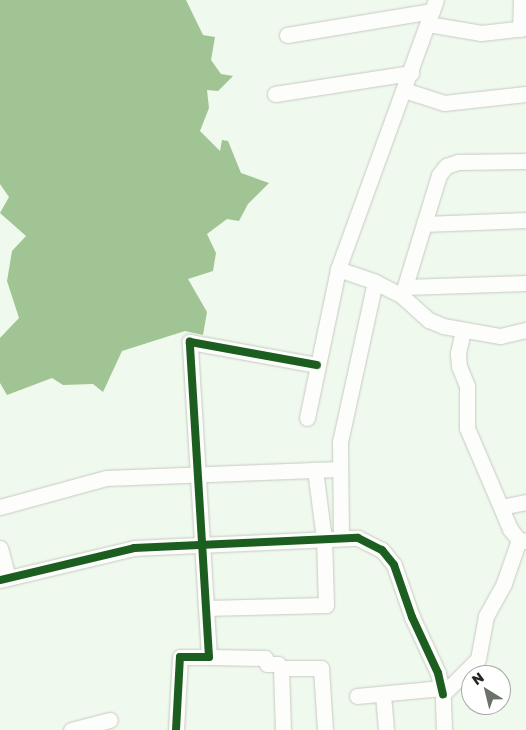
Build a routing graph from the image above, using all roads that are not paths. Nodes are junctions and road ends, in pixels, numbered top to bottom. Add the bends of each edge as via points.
1 (520, 0) edge
2 (432, 12) edge
3 (523, 29) edge
4 (287, 35) dead end
5 (410, 73) junction
6 (404, 90) junction
7 (275, 94) dead end
8 (526, 94) edge
9 (526, 161) edge
10 (526, 220) edge
11 (424, 224) junction
12 (338, 270) junction
13 (376, 282) junction
14 (526, 283) edge
15 (403, 292) junction
16 (526, 330) edge
17 (463, 331) junction
18 (317, 365) junction
19 (307, 418) dead end
20 (340, 469) junction
21 (315, 470) junction
22 (196, 475) junction
23 (526, 502) edge
24 (0, 506) edge
25 (501, 507) junction
26 (324, 538) junction
27 (341, 538) junction
28 (522, 541) edge
29 (202, 544) junction
30 (0, 548) edge
31 (4, 579) edge
32 (206, 608) junction
33 (209, 657) junction
34 (281, 668) junction
35 (442, 691) junction
36 (383, 695) junction
37 (357, 696) dead end
38 (110, 720) dead end
39 (71, 730) edge
40 (176, 730) edge
41 (283, 730) edge
42 (325, 730) edge
43 (386, 730) edge
44 (444, 730) edge

1 - 3 street
2 - 3 street via 481,33
2 - 4 street
2 - 5 street
5 - 6 street
5 - 7 street
6 - 8 street via 444,103
6 - 12 street
9 - 11 street via 458,162 446,166 439,175
10 - 11 street
11 - 15 street
12 - 13 street
12 - 18 street
13 - 15 street
13 - 20 street via 340,442
14 - 15 street
15 - 17 street via 428,320
16 - 17 street via 500,336
17 - 25 street via 458,353 467,386 467,428
18 - 19 street
18 - 22 street via 190,342
20 - 21 street
20 - 27 street
21 - 22 street
21 - 26 street
22 - 24 street via 106,478
22 - 29 street
23 - 25 street
25 - 28 street via 510,529
26 - 27 street
26 - 29 street
26 - 32 street via 326,605
27 - 35 street via 358,538 382,550 394,565
28 - 35 street via 486,616 478,659
29 - 31 street via 134,548
29 - 32 street
30 - 31 street
32 - 33 street
33 - 34 street via 265,658 267,664 278,664
33 - 40 street via 180,658
34 - 41 street
34 - 42 street via 321,668
35 - 36 street
35 - 44 street
36 - 37 street
36 - 43 street
38 - 39 street

